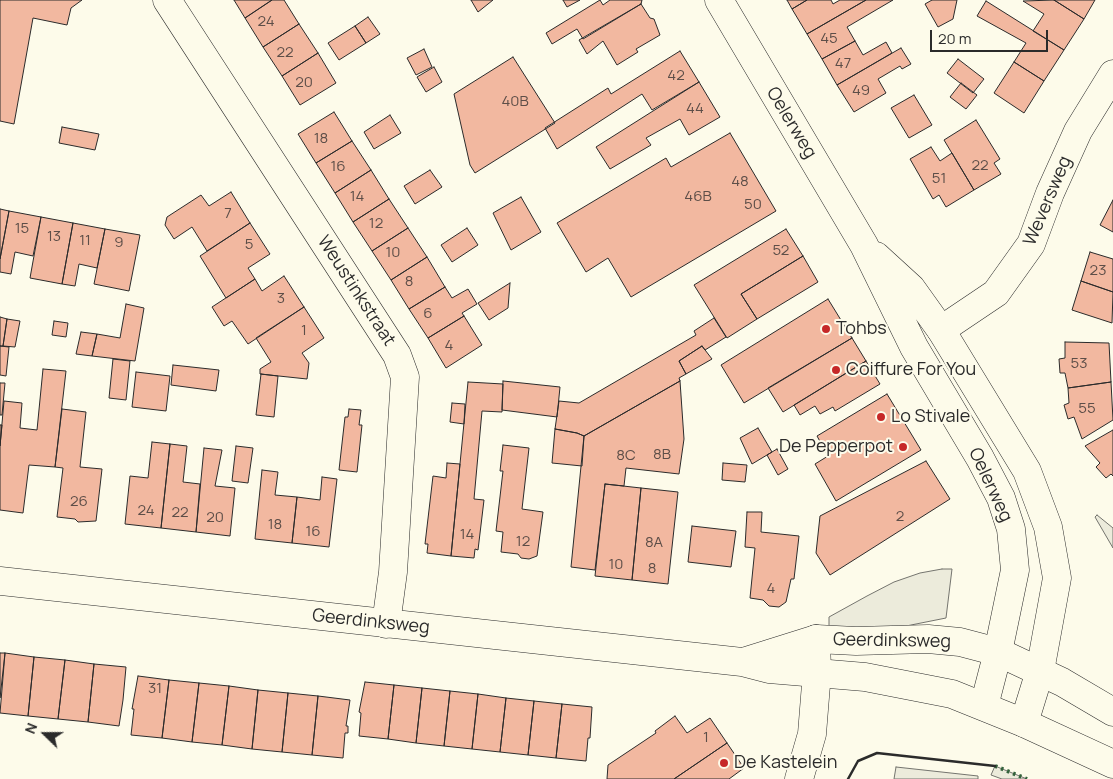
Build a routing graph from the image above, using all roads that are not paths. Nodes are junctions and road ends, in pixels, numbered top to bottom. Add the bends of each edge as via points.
1 (167, 0) edge
2 (719, 0) edge
3 (1113, 74) edge
4 (864, 245) junction
5 (941, 330) junction
6 (0, 581) edge
7 (386, 624) junction
8 (816, 639) junction
9 (998, 652) junction
10 (742, 662) junction
11 (1040, 671) junction
12 (817, 672) junction
13 (984, 706) junction
14 (1113, 712) edge
15 (1024, 723) junction
16 (1113, 764) edge
17 (799, 779) edge

1 - 7 main road, Weustinkstraat via 397,355 404,377 393,572
2 - 4 main road, Oelerweg
3 - 5 main road, Weversweg via 1078,131 1031,244 996,292
4 - 5 main road, Oelerweg via 911,288
4 - 9 main road, Oelerweg via 914,347 980,458 1011,529 1014,570
5 - 11 main road, Oelerweg via 1027,471 1048,527 1057,578
6 - 7 main road, Geerdinksweg
7 - 10 main road, Geerdinksweg
8 - 9 main road, Geerdinksweg via 928,639 960,642
8 - 10 main road, Geerdinksweg
8 - 12 main road
9 - 11 main road, Geerdinksweg
9 - 13 main road, Oelerweg
10 - 12 main road, Geerdinksweg via 769,669
11 - 14 main road
11 - 15 main road, Oelerweg
12 - 13 main road, Geerdinksweg via 924,688
12 - 17 main road via 812,734
13 - 15 main road
15 - 16 main road

